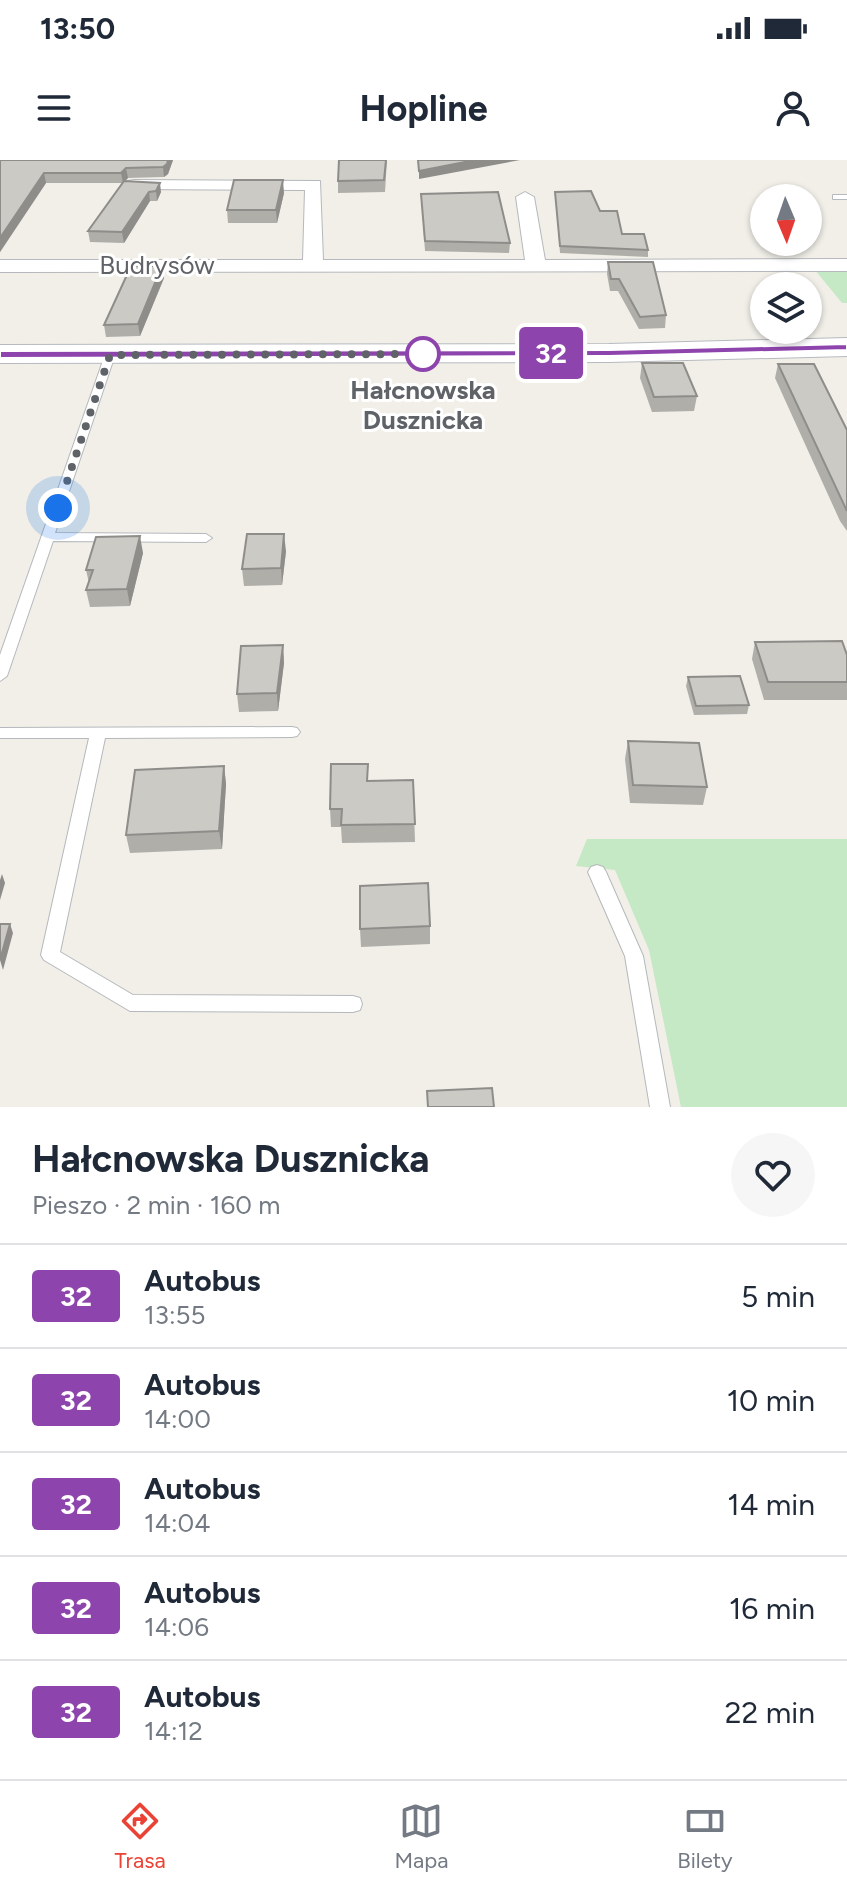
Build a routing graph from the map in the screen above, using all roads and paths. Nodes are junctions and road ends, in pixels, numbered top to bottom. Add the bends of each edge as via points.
1 (134, 185) edge
2 (525, 197) dead end
3 (836, 197) dead end
4 (847, 197) edge
5 (313, 264) junction
6 (536, 265) junction
7 (847, 265) edge
8 (0, 266) edge
9 (847, 347) edge
10 (0, 354) edge
11 (110, 355) junction
12 (48, 537) junction
13 (206, 538) dead end
14 (0, 676) edge
15 (292, 732) dead end
16 (0, 733) edge
17 (98, 733) junction
18 (597, 872) dead end
19 (353, 1004) dead end
20 (660, 1107) edge

1 - 5 street via 314,185
2 - 6 street
3 - 4 lane
5 - 6 street, Budrysów
5 - 8 street, Budrysów
6 - 7 street, Budrysów
9 - 11 street
10 - 11 street
11 - 12 lane
12 - 13 lane
12 - 14 lane
15 - 17 lane
16 - 17 lane
17 - 19 lane via 50,955 130,1003
18 - 20 lane via 634,956

